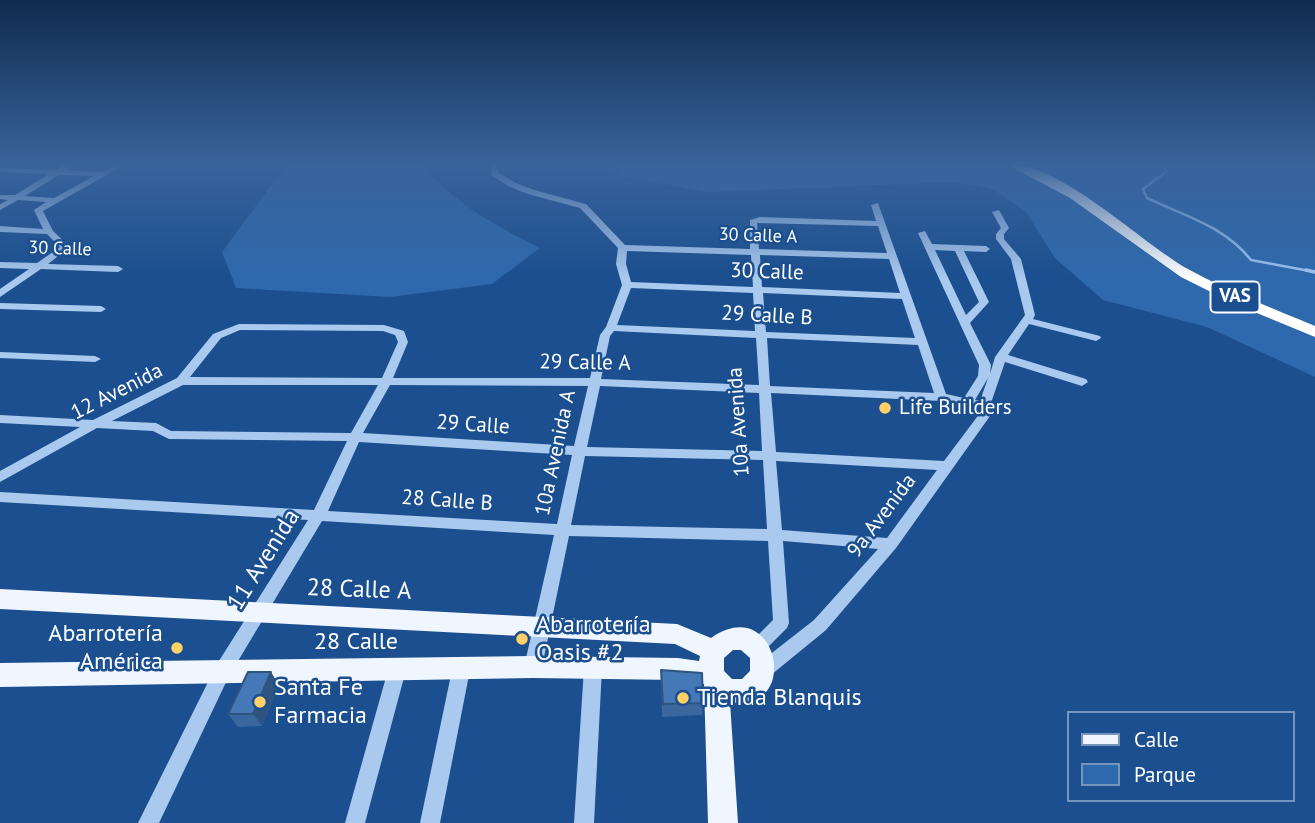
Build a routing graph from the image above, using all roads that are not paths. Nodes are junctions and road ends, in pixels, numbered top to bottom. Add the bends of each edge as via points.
1 (49, 202) edge
2 (571, 202) edge
3 (1085, 202) edge
4 (1095, 202) edge
5 (876, 205) dead end
6 (996, 212) dead end
7 (882, 225) junction
8 (0, 229) edge
9 (49, 232) junction
10 (922, 233) dead end
11 (929, 247) junction
12 (623, 248) junction
13 (958, 248) junction
14 (986, 248) dead end
15 (755, 252) junction
16 (892, 256) junction
17 (1176, 264) junction
18 (0, 265) edge
19 (40, 266) junction
20 (118, 269) dead end
21 (627, 285) junction
22 (758, 290) junction
23 (0, 294) edge
24 (906, 296) junction
25 (0, 306) edge
26 (101, 309) dead end
27 (1026, 320) junction
28 (965, 322) junction
29 (1309, 326) edge
30 (239, 327) joint
31 (611, 328) junction
32 (761, 335) junction
33 (1096, 338) dead end
34 (922, 342) junction
35 (0, 355) edge
36 (1001, 357) junction
37 (95, 359) dead end
38 (387, 380) junction
39 (181, 381) junction
40 (595, 382) junction
41 (1083, 382) dead end
42 (765, 388) junction
43 (941, 397) junction
44 (969, 401) junction
45 (986, 405) junction
46 (0, 419) edge
47 (97, 423) junction
48 (355, 437) junction
49 (580, 451) junction
50 (769, 456) junction
51 (946, 466) junction
52 (0, 477) edge
53 (0, 497) edge
54 (319, 514) junction
55 (563, 530) junction
56 (775, 535) junction
57 (891, 544) junction
58 (0, 599) edge
59 (257, 614) junction
60 (780, 623) junction
61 (542, 625) junction
62 (796, 643) junction
63 (761, 659) junction
64 (533, 667) junction
65 (593, 668) junction
66 (714, 668) junction
67 (223, 670) junction
68 (397, 670) junction
69 (461, 670) junction
70 (0, 675) edge
71 (740, 691) junction
72 (719, 724) junction
73 (148, 823) edge
74 (355, 823) edge
75 (430, 823) edge
76 (583, 823) edge
77 (723, 823) edge

1 - 9 street via 38,210
2 - 12 street via 583,206
3 - 17 highway, VAS
4 - 17 highway, VAS
5 - 7 street
6 - 27 street via 1005,228 1000,239 1016,259 1030,308
7 - 15 street, 10a Avenida via 757,220 753,222
7 - 16 street
8 - 9 street
9 - 19 street via 66,247
10 - 11 street
11 - 13 street
11 - 28 street
12 - 15 street, 30 Calle A
12 - 21 street, 10a Avenida A via 621,264
13 - 14 street
13 - 28 street via 984,302
15 - 16 street, 30 Calle A
15 - 22 street, 10a Avenida
16 - 24 street
17 - 29 highway, VAS
18 - 19 street, 30 Calle
19 - 20 street, 30 Calle
19 - 23 street
21 - 22 street, 30 Calle
21 - 31 street, 10a Avenida A
22 - 24 street, 30 Calle
22 - 32 street, 10a Avenida
24 - 34 street
25 - 26 street
27 - 33 street
27 - 36 street, 9a Avenida
28 - 44 street via 985,365 985,377
30 - 38 street, 11 Avenida via 384,328 400,333 403,342
30 - 39 street, 12 Avenida via 217,336
31 - 32 street, 29 Calle B
31 - 40 street, 10a Avenida A via 605,335
32 - 34 street, 29 Calle B
32 - 42 street, 10a Avenida
34 - 43 street
35 - 37 street
36 - 41 street
36 - 45 street, 9a Avenida
38 - 39 street, 29 Calle A
38 - 40 street, 29 Calle A
38 - 48 street, 11 Avenida
39 - 47 street, 12 Avenida
40 - 42 street, 29 Calle A
40 - 49 street, 10a Avenida A
42 - 43 street, 29 Calle A
42 - 50 street, 10a Avenida
43 - 44 street, 29 Calle A
44 - 45 street, 29 Calle A
45 - 51 street, 9a Avenida via 989,409
46 - 47 street, 29 Calle
47 - 48 street, 29 Calle via 156,427 169,435
47 - 52 street, 12 Avenida
48 - 49 street, 29 Calle
48 - 54 street, 11 Avenida
49 - 50 street, 29 Calle
49 - 55 street, 10a Avenida A
50 - 51 street, 29 Calle
50 - 56 street, 10a Avenida
51 - 57 street, 9a Avenida
53 - 54 street, 28 Calle B
54 - 55 street, 28 Calle B
54 - 59 street, 11 Avenida
55 - 56 street, 28 Calle B
55 - 61 street, 10a Avenida A
56 - 57 street, 28 Calle B
56 - 60 street, 10a Avenida
57 - 62 street, 9a Avenida via 820,625
58 - 59 main road, 28 Calle A
59 - 61 main road, 28 Calle A
59 - 67 street, 11 Avenida
60 - 62 street
60 - 63 street
61 - 64 street, 10a Avenida A
61 - 66 main road, 28 Calle A via 677,634
62 - 63 street, 9a Avenida
63 - 66 main road via 734,640 726,641
63 - 71 main road via 757,684
64 - 65 main road, 28 Calle
64 - 69 main road, 28 Calle
65 - 66 main road, 28 Calle
65 - 76 street
66 - 71 main road via 723,686
66 - 72 main road
67 - 68 main road, 28 Calle
67 - 70 main road, 28 Calle
67 - 73 street, 11 Avenida
68 - 69 main road, 28 Calle
68 - 74 street
69 - 75 street
71 - 72 main road
72 - 77 main road

